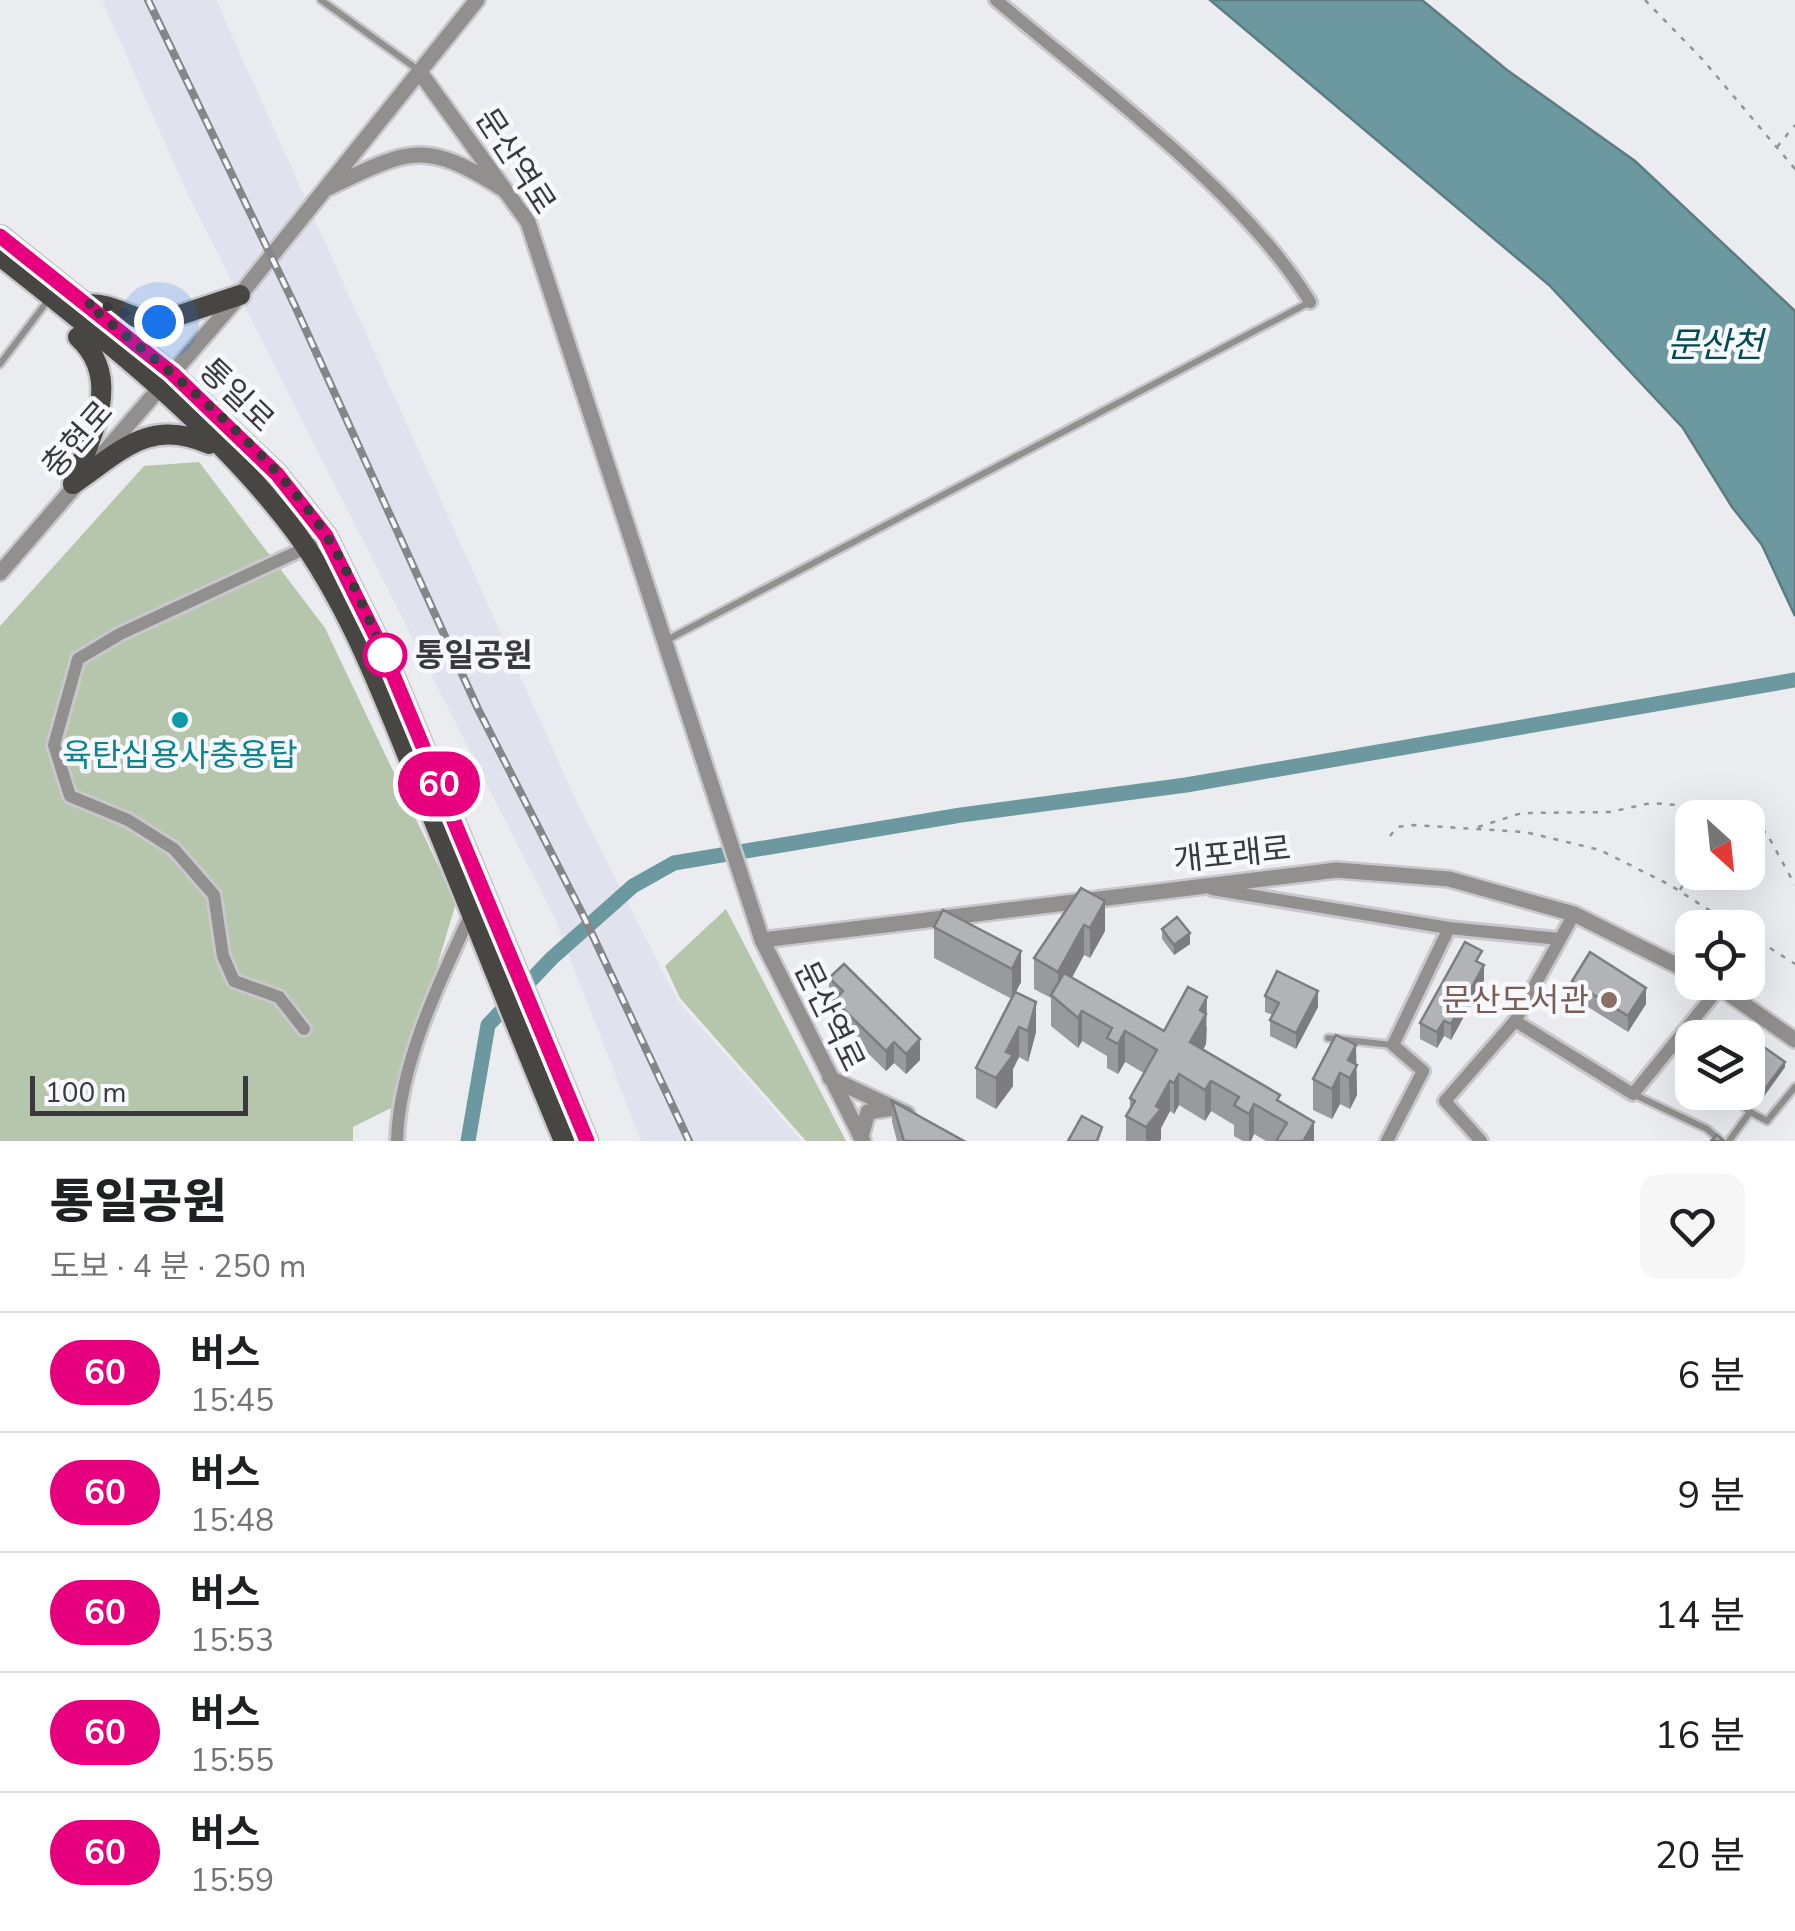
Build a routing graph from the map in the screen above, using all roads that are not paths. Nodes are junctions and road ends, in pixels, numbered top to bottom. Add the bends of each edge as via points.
1 (320, 0) edge
2 (477, 0) edge
3 (996, 0) edge
4 (419, 71) junction
5 (324, 190) junction
6 (508, 192) junction
7 (0, 236) edge
8 (0, 256) edge
9 (240, 294) junction
10 (53, 300) junction
11 (1310, 302) joint
12 (87, 304) junction
13 (0, 364) edge
14 (165, 381) junction
15 (220, 449) junction
16 (73, 484) junction
17 (326, 536) junction
18 (306, 549) junction
19 (0, 573) edge
20 (666, 641) junction
21 (1190, 886) junction
22 (471, 895) junction
23 (1574, 914) junction
24 (1449, 928) junction
25 (1560, 939) junction
26 (762, 940) junction
27 (1675, 964) edge
28 (1705, 1000) edge
29 (1739, 1000) edge
30 (1515, 1021) junction
31 (304, 1029) dead end
32 (1328, 1038) dead end
33 (1795, 1040) edge
34 (1393, 1045) junction
35 (1671, 1047) junction
36 (1675, 1050) edge
37 (545, 1069) junction
38 (830, 1078) junction
39 (1795, 1087) edge
40 (1633, 1094) junction
41 (895, 1108) junction
42 (1748, 1110) edge
43 (1750, 1112) junction
44 (920, 1120) edge
45 (862, 1139) edge
46 (397, 1140) edge
47 (564, 1141) edge
48 (587, 1141) edge
49 (1387, 1141) edge
50 (1481, 1141) edge
51 (1725, 1141) edge

1 - 4 lane
2 - 4 street
3 - 11 street via 1216,192
4 - 5 street
4 - 6 street, 문산역로
5 - 6 street via 399,155 435,153
5 - 9 street
6 - 20 street, 문산역로 via 528,222
7 - 12 main road, 통일로
8 - 10 main road, 통일로
9 - 12 main road via 159,322 108,303
9 - 14 street
10 - 13 lane
10 - 14 main road, 통일로
10 - 16 main road via 62,322 94,351 104,390
11 - 20 lane
12 - 14 main road, 통일로
14 - 15 main road, 통일로
14 - 16 street, 충현로
14 - 17 main road, 통일로 via 277,474
15 - 16 main road via 167,431 130,445
15 - 18 main road, 통일로
16 - 19 street, 충현로
17 - 18 street
17 - 22 main road, 통일로 via 384,653
18 - 22 main road, 통일로 via 360,647
18 - 31 street via 78,659 54,745 70,796 174,848 214,896 234,982 279,998
20 - 26 street, 문산역로
21 - 23 street, 개포래로 via 1338,870 1430,877
21 - 24 street
21 - 26 street, 개포래로
22 - 37 main road, 통일로
22 - 37 main road, 통일로
22 - 46 street via 398,1108
23 - 25 street
23 - 27 street, 개포래로
24 - 25 street
24 - 34 street
25 - 30 street
26 - 38 street, 문산역로
28 - 35 street
29 - 33 street
30 - 40 street
30 - 50 street via 1445,1101
32 - 34 lane
34 - 49 street via 1424,1070
35 - 36 lane
35 - 40 street
37 - 47 main road, 통일로
37 - 48 main road, 통일로
38 - 41 street
38 - 45 street, 문산역로
39 - 43 lane via 1767,1120
40 - 51 lane
41 - 44 street
41 - 45 street via 868,1112
42 - 43 lane
43 - 51 lane

